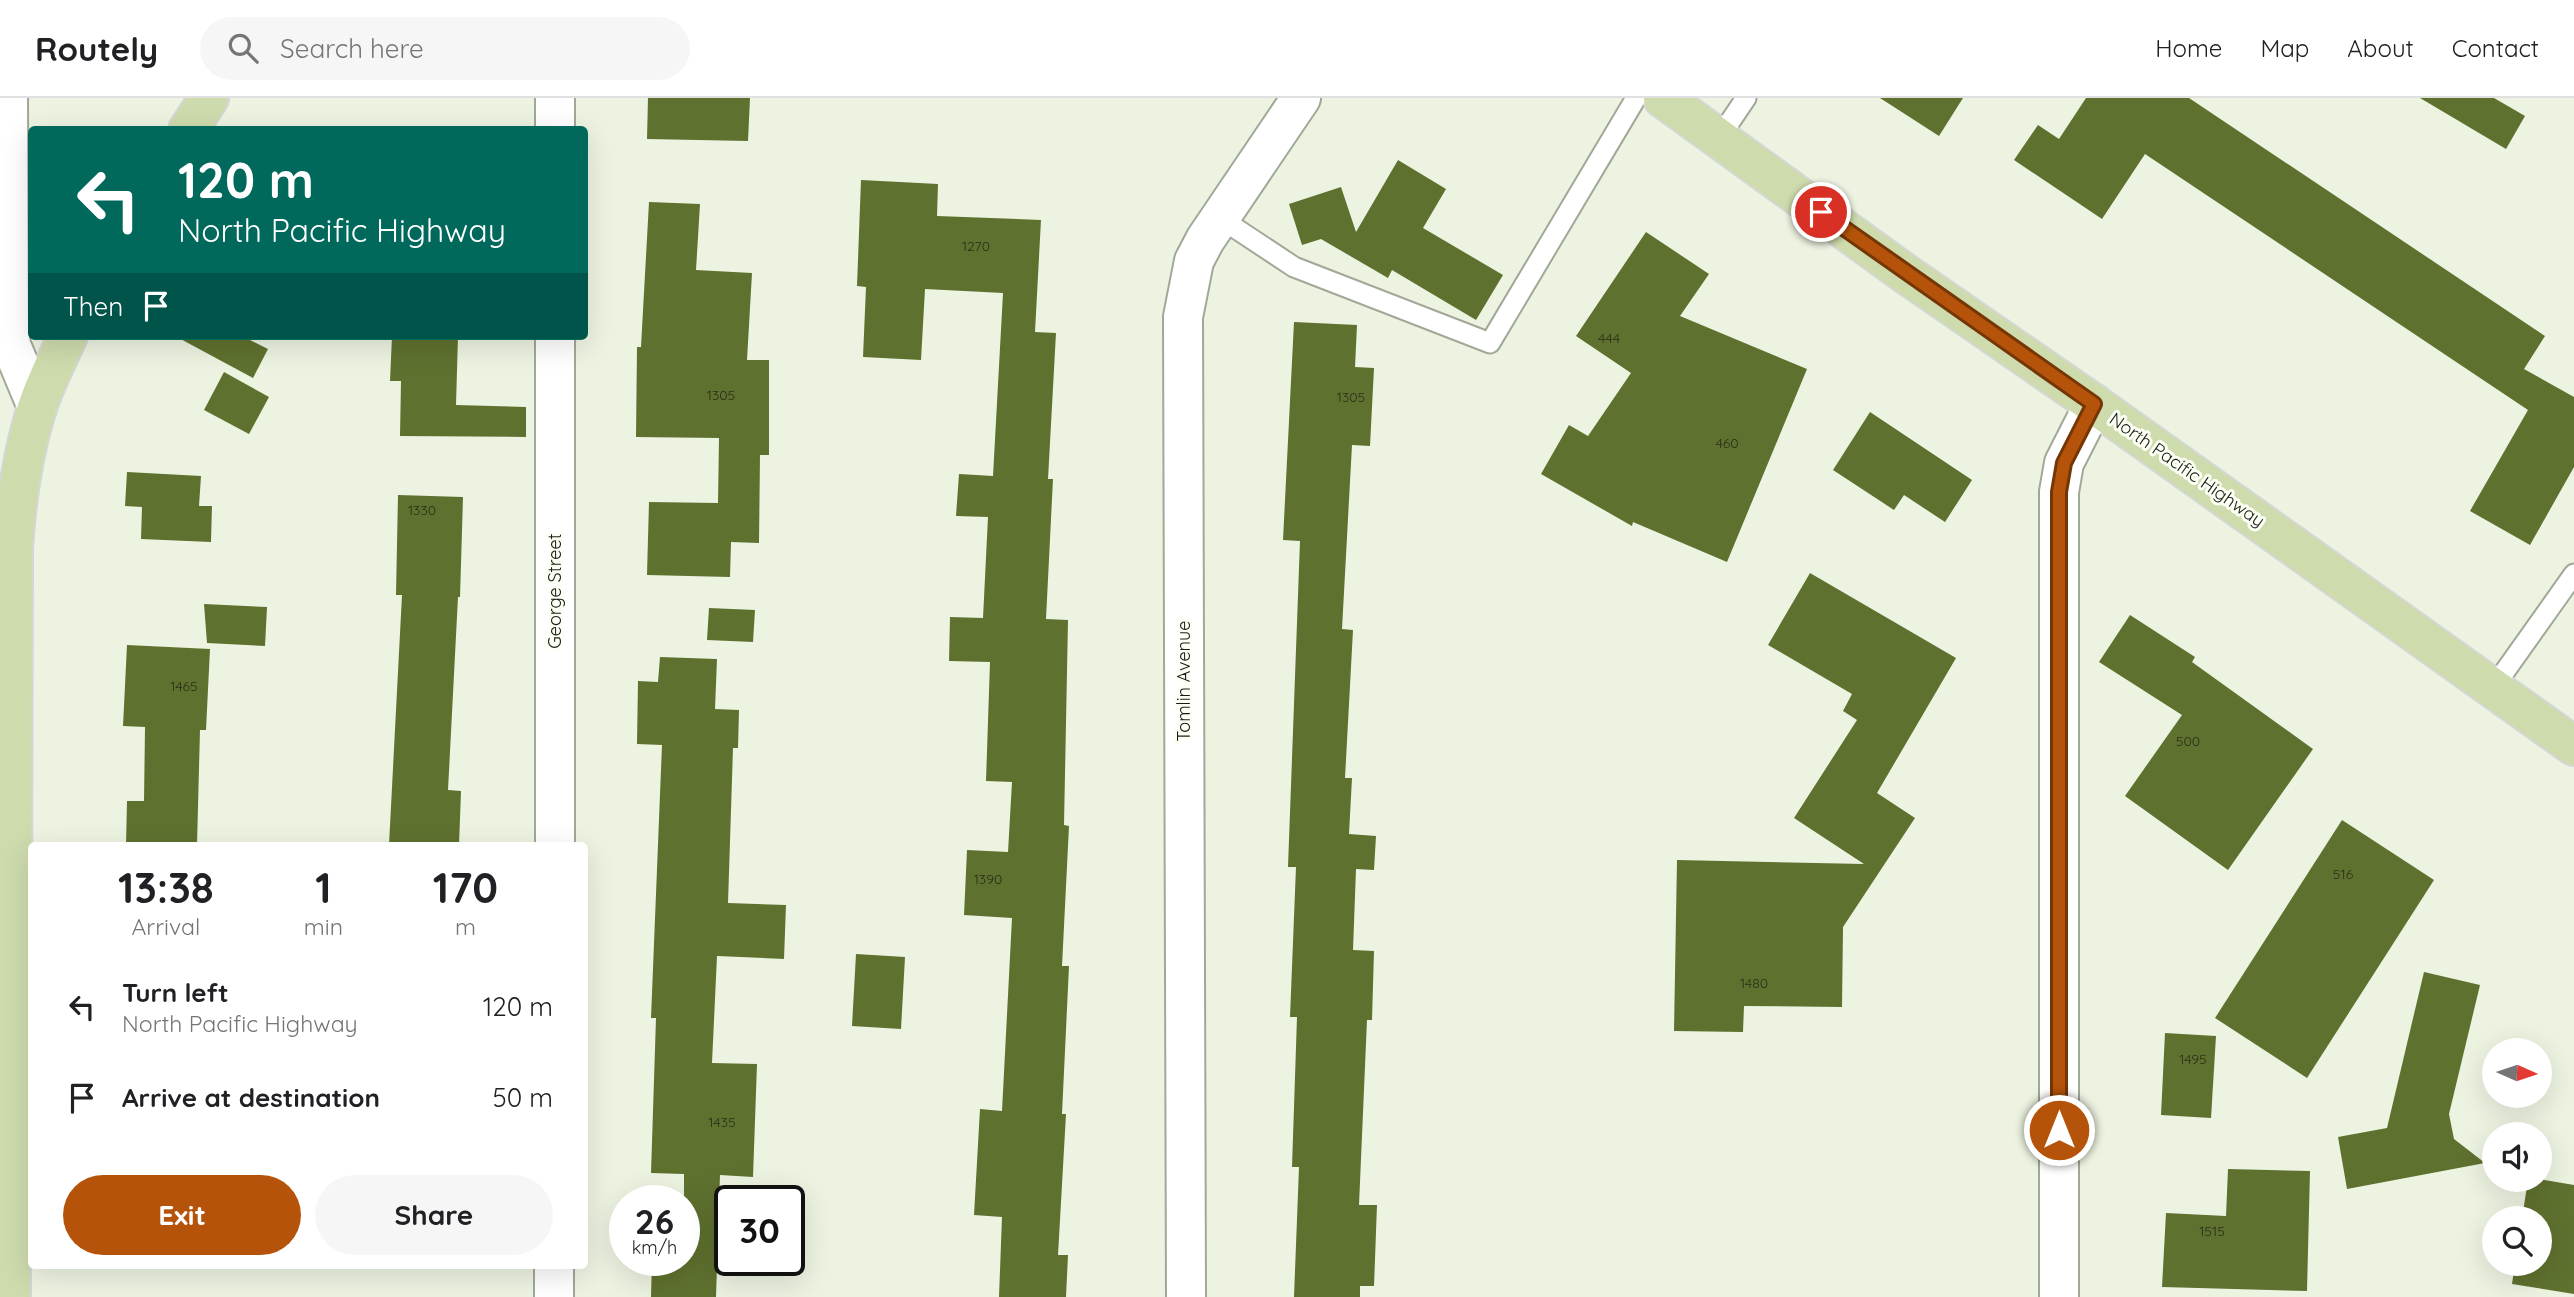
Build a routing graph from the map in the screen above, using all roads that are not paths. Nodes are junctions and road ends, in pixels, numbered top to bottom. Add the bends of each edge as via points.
1 (8, 98) edge
2 (209, 98) edge
3 (555, 98) edge
4 (1301, 98) edge
5 (1636, 98) edge
6 (1663, 98) edge
7 (1746, 98) edge
8 (191, 126) edge
9 (555, 126) edge
10 (1718, 138) junction
11 (1220, 218) junction
12 (66, 340) edge
13 (555, 340) edge
14 (2094, 404) junction
15 (37, 407) junction
16 (2574, 574) edge
17 (6, 683) edge
18 (2493, 688) junction
19 (2574, 746) edge
20 (555, 842) edge
21 (554, 1269) edge
22 (11, 1297) edge
23 (554, 1297) edge
24 (1186, 1297) edge
25 (2059, 1297) edge

1 - 15 street via 9,331
2 - 8 main road
3 - 9 street
4 - 11 street, Tomlin Avenue
5 - 11 lane via 1490,343 1294,267
6 - 10 main road, North Pacific Highway
7 - 10 lane
10 - 14 main road, North Pacific Highway
11 - 24 street, Tomlin Avenue via 1194,261 1183,317
12 - 15 main road
13 - 20 street, George Street
14 - 18 main road, North Pacific Highway
14 - 25 street via 2064,463 2059,492
15 - 17 main road via 16,506
16 - 18 lane
17 - 22 main road
18 - 19 main road, North Pacific Highway
21 - 23 street

